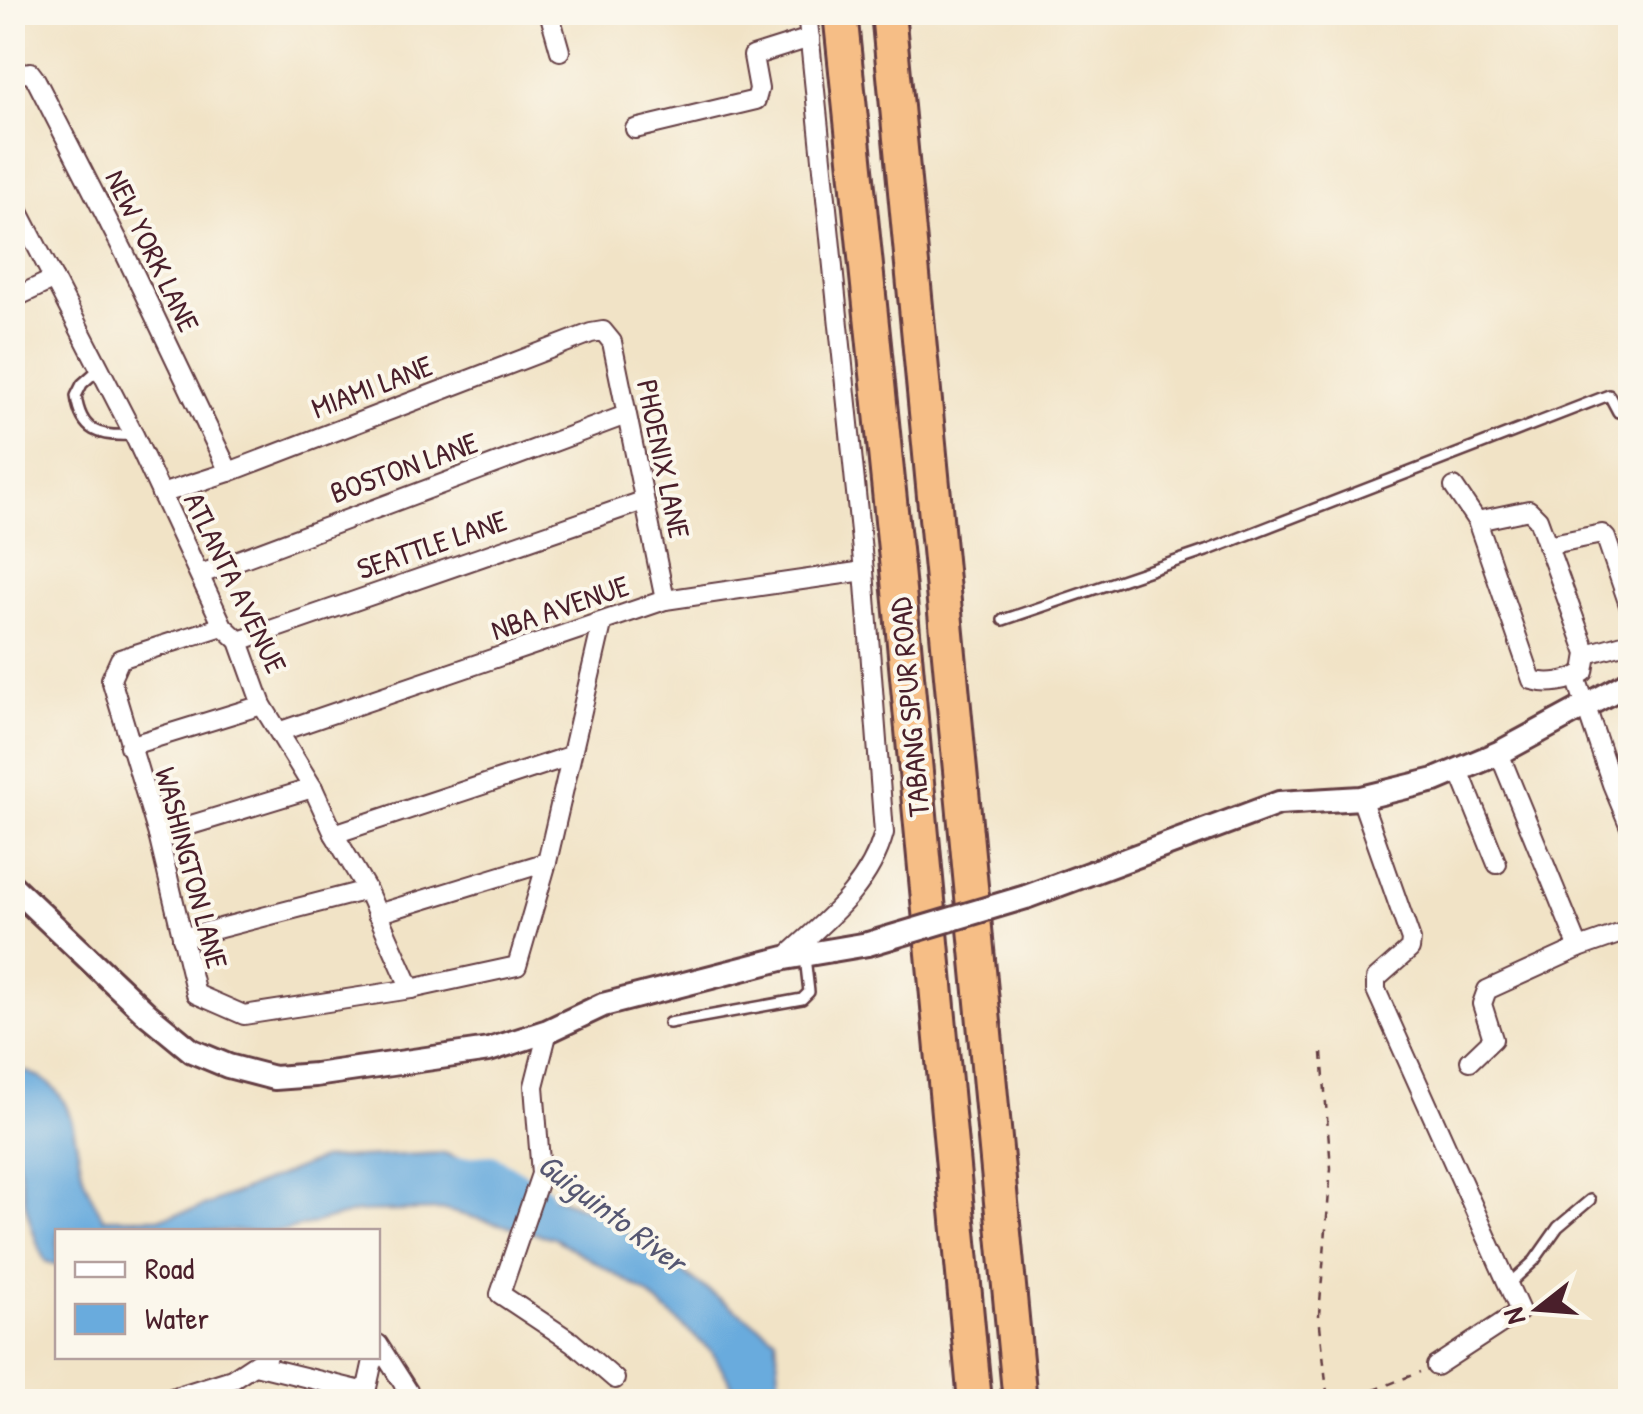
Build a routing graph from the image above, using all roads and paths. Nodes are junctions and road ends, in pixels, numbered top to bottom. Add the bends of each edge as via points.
1 (549, 12) edge
2 (808, 12) edge
3 (840, 12) edge
4 (888, 12) edge
5 (810, 38) junction
6 (560, 51) dead end
7 (12, 76) edge
8 (635, 130) dead end
9 (12, 198) edge
10 (54, 279) junction
11 (12, 300) edge
12 (603, 332) joint
13 (100, 368) junction
14 (626, 415) junction
15 (1630, 415) edge
16 (134, 435) junction
17 (229, 472) junction
18 (1454, 487) dead end
19 (161, 494) junction
20 (643, 501) junction
21 (1477, 521) junction
22 (1548, 545) junction
23 (864, 571) junction
24 (200, 574) junction
25 (665, 600) junction
26 (1630, 608) edge
27 (1003, 620) dead end
28 (602, 624) junction
29 (222, 626) junction
30 (240, 641) junction
31 (1630, 642) edge
32 (1587, 654) junction
33 (1576, 677) junction
34 (1630, 682) edge
35 (262, 705) junction
36 (1584, 707) junction
37 (281, 731) junction
38 (129, 746) junction
39 (1499, 752) junction
40 (570, 756) junction
41 (1460, 770) junction
42 (313, 788) junction
43 (1361, 798) junction
44 (1630, 826) edge
45 (334, 834) junction
46 (158, 835) junction
47 (546, 862) junction
48 (1497, 864) dead end
49 (12, 886) edge
50 (367, 890) junction
51 (378, 914) junction
52 (1630, 930) edge
53 (182, 938) junction
54 (1579, 948) junction
55 (795, 956) junction
56 (411, 989) junction
57 (668, 1023) dead end
58 (548, 1031) junction
59 (1322, 1052) dead end
60 (1470, 1061) dead end
61 (1590, 1200) dead end
62 (1510, 1282) junction
63 (380, 1347) edge
64 (373, 1359) edge
65 (261, 1360) edge
66 (1436, 1366) joint
67 (614, 1379) dead end
68 (180, 1395) junction
69 (365, 1397) edge
70 (159, 1402) edge
71 (209, 1402) edge
72 (415, 1402) edge
73 (975, 1402) edge
74 (1020, 1402) edge
75 (1328, 1402) edge
76 (1344, 1402) edge

1 - 6 street
2 - 5 street
3 - 73 highway, TABANG SPUR ROAD
4 - 74 highway, TABANG SPUR ROAD
5 - 8 street via 753,56 756,100
5 - 23 street
7 - 17 street, NEW YORK LANE via 30,72 36,80
9 - 10 street, ATLANTA AVENUE
10 - 11 street
10 - 13 street, ATLANTA AVENUE
12 - 14 street, PHOENIX LANE via 612,342
12 - 17 street, MIAMI LANE
13 - 16 street, ATLANTA AVENUE
13 - 16 lane via 76,396 86,424 112,436
14 - 20 street, PHOENIX LANE
14 - 24 street, BOSTON LANE
15 - 27 lane via 1618,412 1609,395 1206,551
16 - 19 street, ATLANTA AVENUE
17 - 19 street, MIAMI LANE
18 - 21 street
19 - 24 street, ATLANTA AVENUE
20 - 25 street, PHOENIX LANE
20 - 30 street, SEATTLE LANE
21 - 22 street via 1529,510
21 - 33 street via 1532,680
22 - 26 street via 1602,534
22 - 32 street
23 - 25 street, NBA AVENUE
23 - 55 street via 884,833 873,865 850,898
24 - 29 street, ATLANTA AVENUE
25 - 28 street, NBA AVENUE
28 - 37 street, NBA AVENUE
28 - 40 street
29 - 30 street, ATLANTA AVENUE
29 - 38 street, WASHINGTON LANE via 120,659 111,680
30 - 35 street, ATLANTA AVENUE
31 - 32 street
32 - 33 street via 1584,672
33 - 36 street
34 - 36 street
35 - 37 street, ATLANTA AVENUE
35 - 38 street
36 - 39 street
36 - 44 street
37 - 42 street, ATLANTA AVENUE
38 - 46 street, WASHINGTON LANE
39 - 41 street
39 - 54 street
40 - 45 street
40 - 47 street
41 - 43 street
41 - 48 street
42 - 45 street, ATLANTA AVENUE
42 - 46 street
43 - 55 street, bridge via 1279,803 1026,897 868,944
43 - 62 street via 1411,940 1410,949 1376,980 1376,990
45 - 50 street, ATLANTA AVENUE
46 - 53 street, WASHINGTON LANE
47 - 51 street
47 - 56 street via 517,966
49 - 58 street via 146,1014 192,1051 228,1066 274,1078 314,1075 489,1050
50 - 51 street, ATLANTA AVENUE
50 - 53 street
51 - 56 street, ATLANTA AVENUE
52 - 54 street
53 - 56 street, WASHINGTON LANE via 196,994 244,1015
54 - 60 street via 1487,990 1482,1004 1493,1039
55 - 57 lane via 809,992 802,999
55 - 58 street via 604,1004
58 - 67 street via 534,1086 541,1174 500,1294
59 - 75 path via 1331,1168 1319,1315
61 - 62 lane
62 - 66 street via 1520,1311
63 - 72 street
64 - 69 street
65 - 68 street via 232,1380
65 - 69 street
66 - 76 path
68 - 70 street
68 - 71 street

